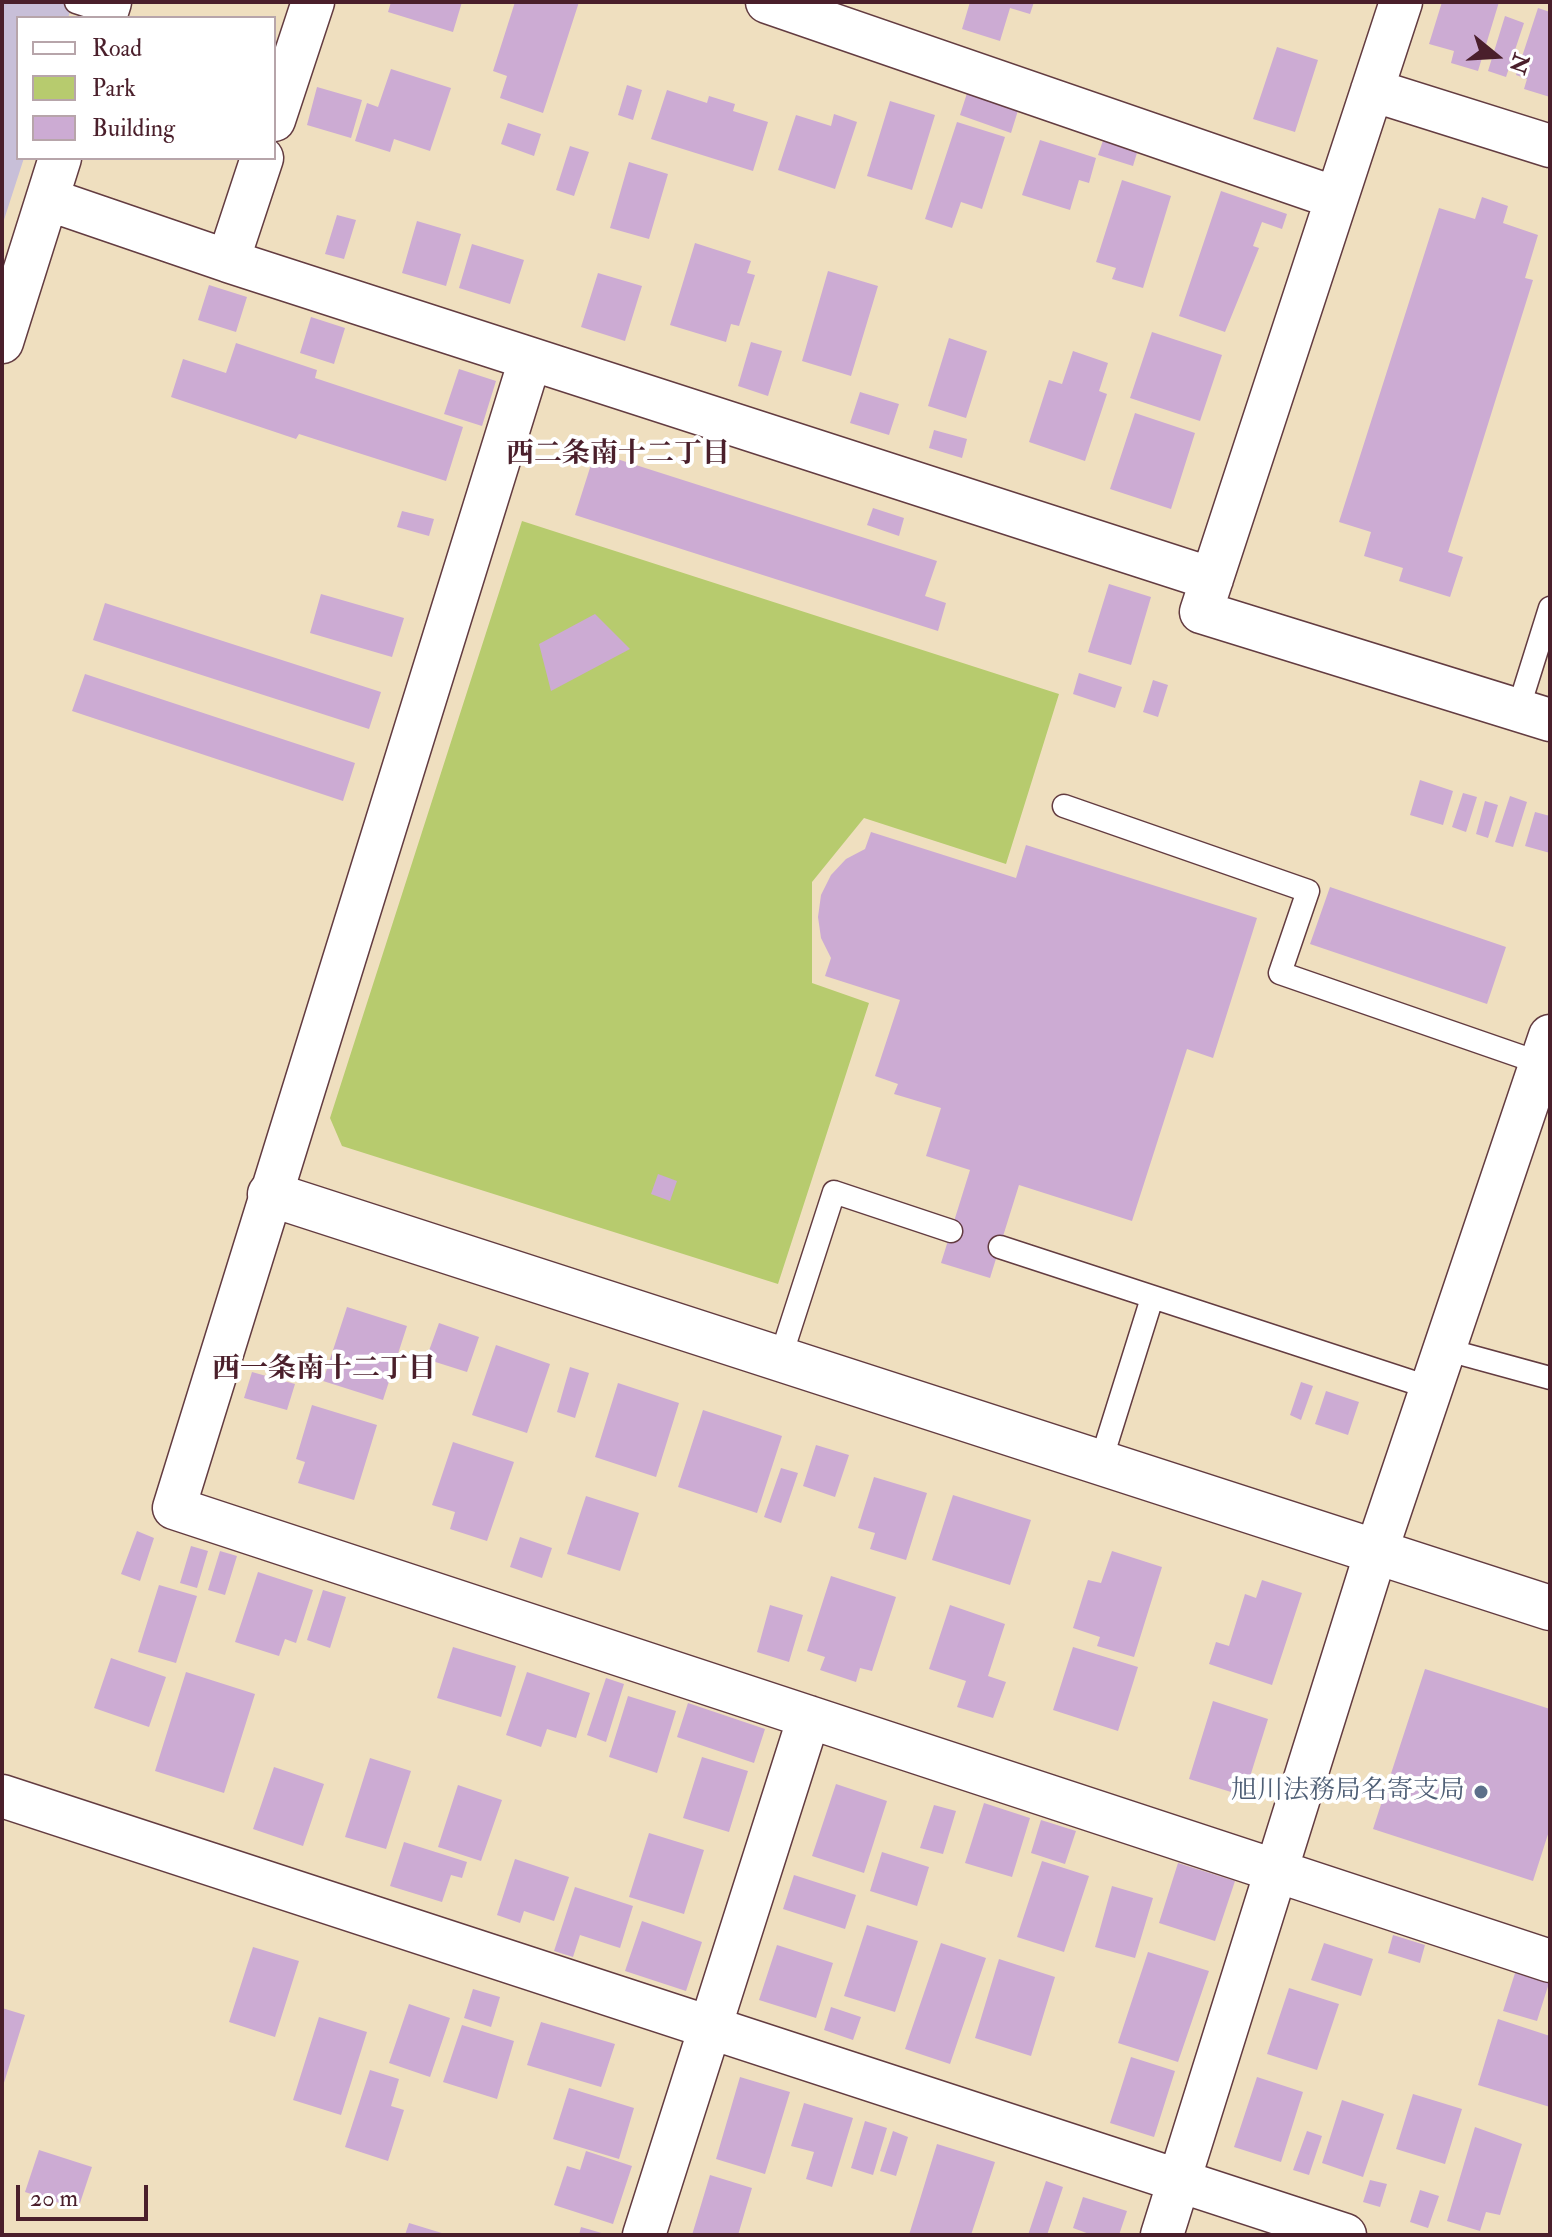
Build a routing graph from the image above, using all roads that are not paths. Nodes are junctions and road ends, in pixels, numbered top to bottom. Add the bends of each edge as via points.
1 (313, 2) edge
2 (767, 2) edge
3 (1401, 2) edge
4 (1372, 90) junction
5 (276, 114) edge
6 (1550, 146) edge
7 (59, 160) edge
8 (261, 160) edge
9 (1336, 198) junction
10 (47, 199) junction
11 (228, 261) junction
12 (2, 342) edge
13 (530, 360) junction
14 (1212, 579) junction
15 (1550, 608) edge
16 (1534, 715) edge
17 (1064, 806) dead end
18 (1547, 1046) edge
19 (270, 1194) junction
20 (951, 1231) dead end
21 (1000, 1247) dead end
22 (1152, 1298) junction
23 (780, 1359) junction
24 (1438, 1368) junction
25 (1550, 1378) edge
26 (1100, 1464) junction
27 (1376, 1552) junction
28 (1550, 1608) edge
29 (809, 1717) junction
30 (2, 1796) edge
31 (1274, 1871) junction
32 (1550, 1961) edge
33 (710, 2027) junction
34 (1180, 2181) junction
35 (644, 2235) edge
36 (1162, 2235) edge
37 (1345, 2235) edge

1 - 5 street
2 - 9 street
3 - 4 street
4 - 6 street
4 - 9 street
7 - 10 street
8 - 11 street
9 - 14 street
10 - 11 street
10 - 12 street
11 - 13 street
13 - 14 street
13 - 19 street
14 - 16 street via 1201,612
15 - 16 lane
17 - 18 lane via 1308,891 1280,973
18 - 24 street
19 - 23 street
19 - 29 street via 174,1508
20 - 23 lane via 834,1192
21 - 22 lane
22 - 24 lane
22 - 26 lane
23 - 26 street
24 - 25 lane
24 - 27 street
26 - 27 street
27 - 28 street
27 - 31 street
29 - 31 street
29 - 33 street
30 - 33 street
31 - 32 street
31 - 34 street
33 - 34 street
33 - 35 street
34 - 36 street
34 - 37 street

